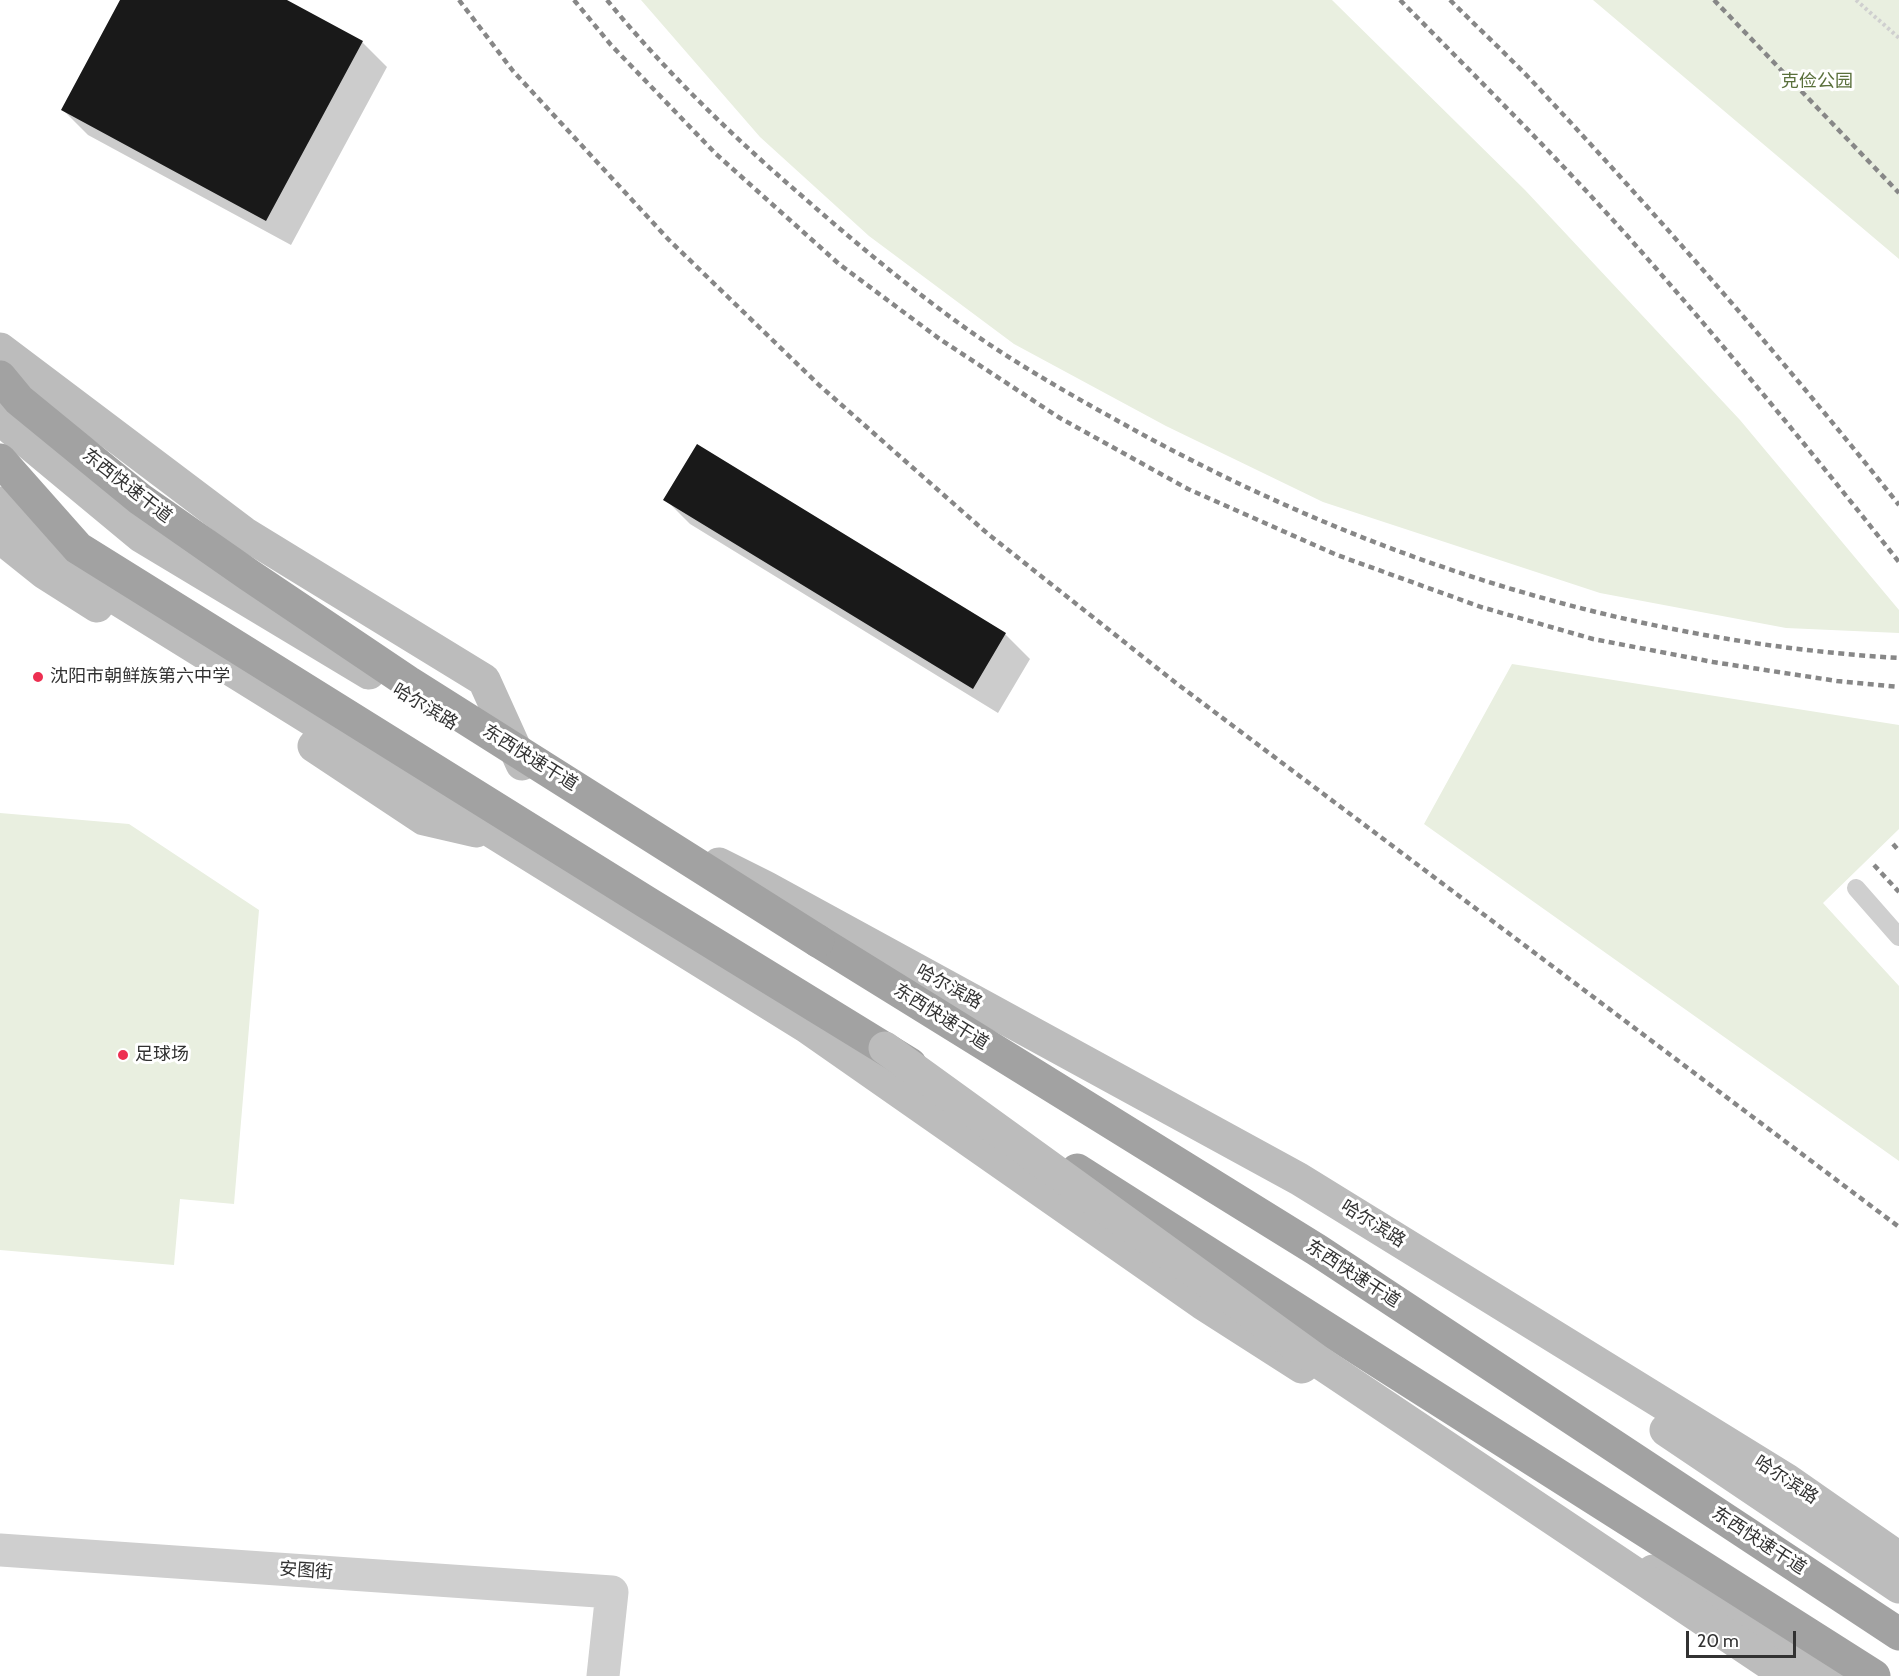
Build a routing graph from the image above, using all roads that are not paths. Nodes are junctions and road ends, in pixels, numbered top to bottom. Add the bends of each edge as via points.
1 (0, 349) edge
2 (0, 377) edge
3 (0, 419) edge
4 (0, 460) edge
5 (0, 503) edge
6 (0, 537) edge
7 (523, 766) junction
8 (504, 838) junction
9 (1856, 888) dead end
10 (1899, 937) edge
11 (818, 941) junction
12 (885, 1048) junction
13 (0, 1550) edge
14 (1899, 1558) edge
15 (1899, 1587) edge
16 (1899, 1634) edge
17 (603, 1676) edge
18 (1788, 1676) edge
19 (1827, 1676) edge
20 (1874, 1676) edge

1 - 7 main road via 244,533 484,680
2 - 11 highway, 东西快速干道, bridge via 19,400 140,499 240,568 408,682
3 - 7 main road, 哈尔滨路 via 141,536
4 - 12 highway via 78,548
5 - 8 main road via 114,597
6 - 8 main road via 45,573 424,819
7 - 14 main road, 哈尔滨路 via 765,887 1299,1179 1787,1480
8 - 19 main road via 807,1026 1202,1303 1426,1447 1737,1616
9 - 10 lane
11 - 15 main road via 1410,1258
11 - 16 highway, 东西快速干道 via 1317,1250
12 - 18 main road, bridge via 1319,1362
12 - 20 highway, bridge
13 - 17 street, 安图街 via 612,1592

